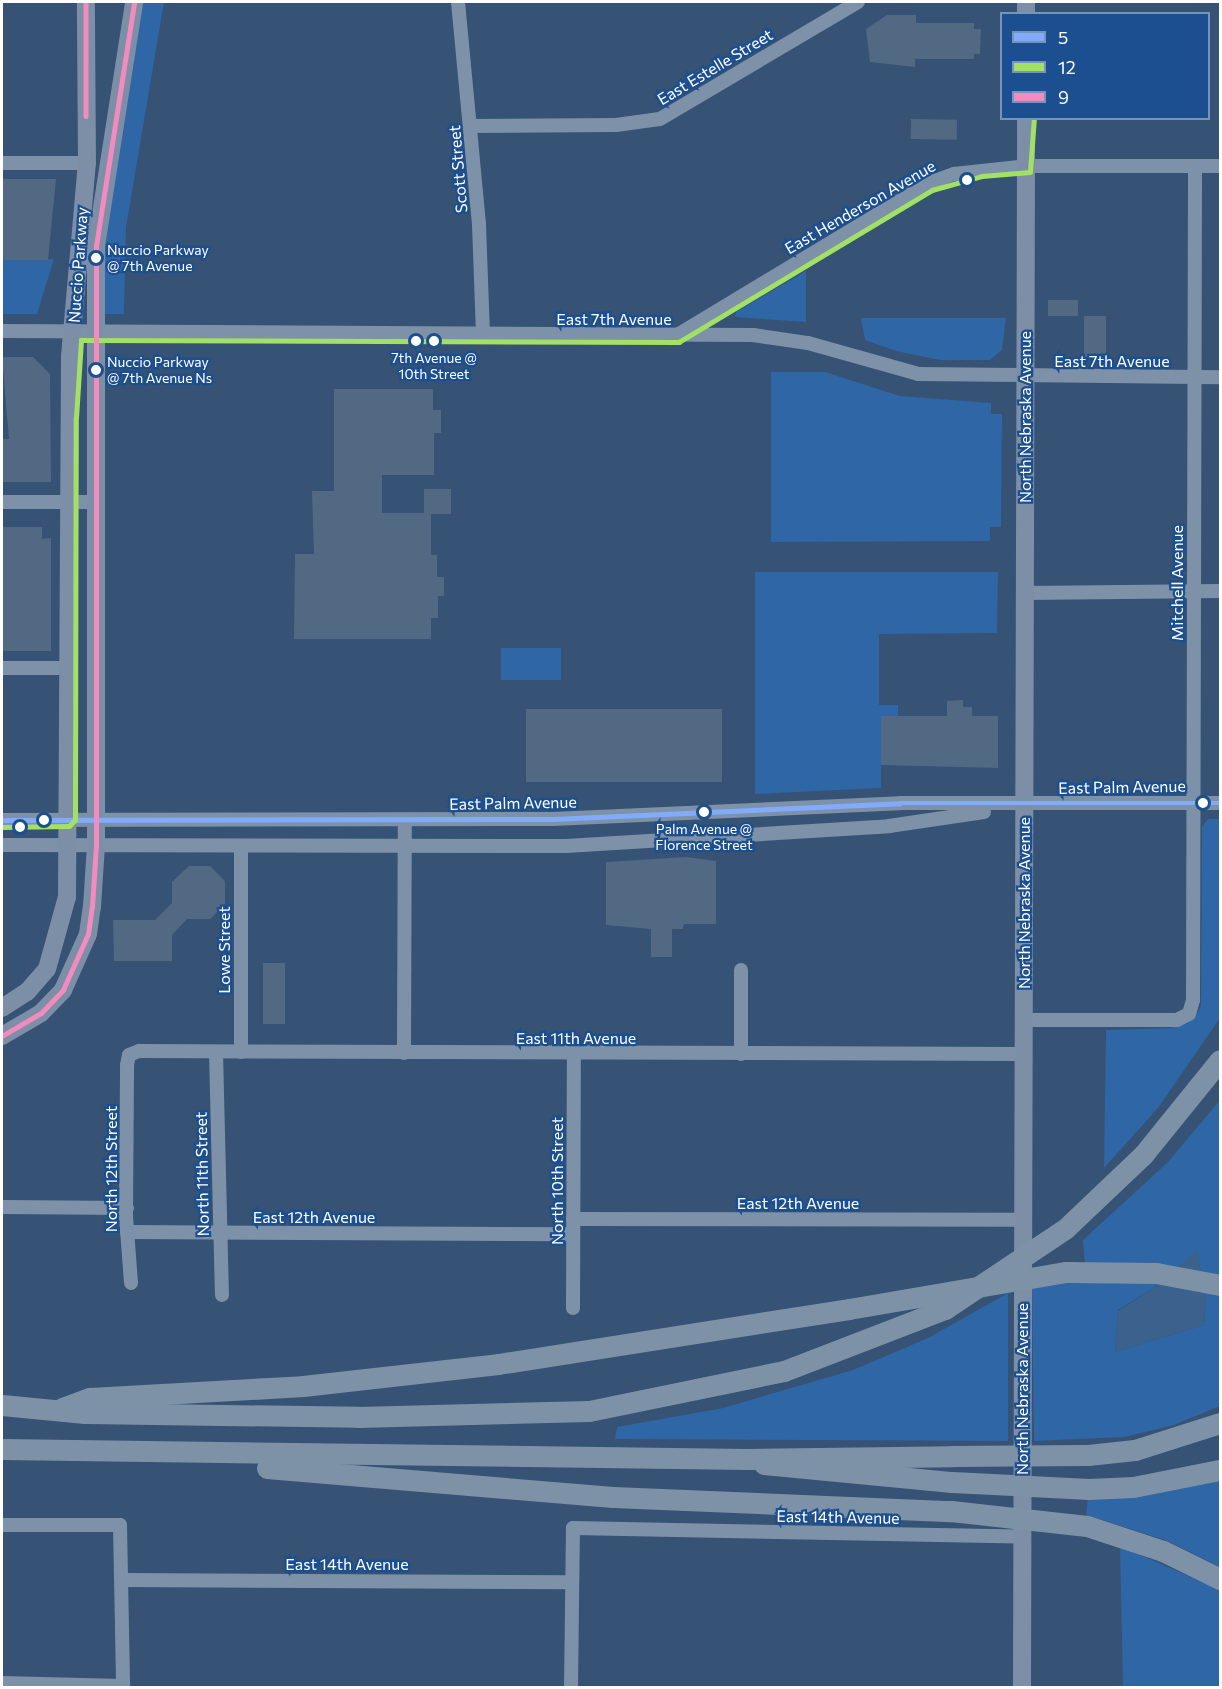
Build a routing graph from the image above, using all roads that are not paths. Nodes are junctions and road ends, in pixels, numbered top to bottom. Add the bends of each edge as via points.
1 (86, 2) edge
2 (134, 2) edge
3 (458, 2) edge
4 (858, 2) edge
5 (1026, 120) edge
6 (470, 126) junction
7 (2, 163) edge
8 (87, 163) junction
9 (1026, 166) junction
10 (1195, 166) junction
11 (1221, 166) edge
12 (2, 331) edge
13 (74, 332) junction
14 (93, 332) junction
15 (483, 335) junction
16 (677, 335) junction
17 (1025, 377) junction
18 (1194, 377) junction
19 (1221, 377) edge
20 (2, 502) edge
21 (68, 502) junction
22 (93, 502) junction
23 (1221, 591) edge
24 (1194, 592) junction
25 (1024, 593) junction
26 (2, 668) edge
27 (69, 668) junction
28 (1221, 802) edge
29 (1193, 803) junction
30 (1024, 806) junction
31 (68, 819) junction
32 (96, 819) junction
33 (2, 820) edge
34 (405, 821) junction
35 (2, 845) edge
36 (96, 845) junction
37 (68, 846) junction
38 (241, 847) junction
39 (405, 847) junction
40 (741, 970) dead end
41 (2, 1008) edge
42 (1024, 1020) junction
43 (2, 1036) edge
44 (216, 1052) junction
45 (241, 1052) junction
46 (404, 1053) junction
47 (129, 1054) joint
48 (574, 1054) junction
49 (741, 1054) junction
50 (1024, 1054) junction
51 (1221, 1060) edge
52 (2, 1207) edge
53 (127, 1208) junction
54 (573, 1219) junction
55 (1023, 1220) junction
56 (127, 1232) junction
57 (220, 1233) junction
58 (573, 1234) junction
59 (131, 1283) dead end
60 (1221, 1285) edge
61 (222, 1295) dead end
62 (573, 1308) dead end
63 (2, 1405) edge
64 (62, 1407) junction
65 (1221, 1424) edge
66 (2, 1449) edge
67 (114, 1454) junction
68 (747, 1459) junction
69 (1221, 1470) edge
70 (2, 1524) edge
71 (1022, 1537) junction
72 (1221, 1579) edge
73 (122, 1580) junction
74 (572, 1582) junction
75 (2, 1683) edge
76 (123, 1687) edge
77 (571, 1688) edge
78 (1022, 1688) edge

1 - 8 main road, Nuccio Parkway
2 - 14 main road, Nuccio Parkway via 96,246
3 - 6 street, Scott Street
4 - 6 street, East Estelle Street via 660,119 616,125
5 - 9 main road, North Nebraska Avenue
6 - 15 street, Scott Street
7 - 8 street
8 - 13 main road, Nuccio Parkway
9 - 10 street, East Henderson Avenue
9 - 16 street, East Henderson Avenue via 981,169 929,183
9 - 17 main road, North Nebraska Avenue
10 - 11 street, East Henderson Avenue
10 - 18 street, Mitchell Avenue
12 - 13 street, East 7th Avenue
13 - 14 street, East 7th Avenue
13 - 21 main road, Nuccio Parkway
14 - 15 street, East 7th Avenue
14 - 22 main road, Nuccio Parkway
15 - 16 street, East 7th Avenue
16 - 17 street, East 7th Avenue via 777,336 918,374
17 - 18 street, East 7th Avenue
17 - 25 main road, North Nebraska Avenue
18 - 19 street, East 7th Avenue
18 - 24 street, Mitchell Avenue
20 - 21 street
21 - 22 street
21 - 27 main road, Nuccio Parkway
22 - 32 main road, Nuccio Parkway
23 - 24 street
24 - 25 street
24 - 29 street, Mitchell Avenue
25 - 30 main road, North Nebraska Avenue
26 - 27 street
27 - 31 main road, Nuccio Parkway
28 - 29 street, East Palm Avenue
29 - 30 street, East Palm Avenue
29 - 42 street, Mitchell Avenue via 1193,1000 1189,1014 1177,1020
30 - 34 street, East Palm Avenue via 900,803
30 - 39 street, East Palm Avenue via 889,825 741,836 566,846
30 - 42 main road, North Nebraska Avenue
31 - 32 street, East Palm Avenue
31 - 33 street, East Palm Avenue
31 - 37 main road, Nuccio Parkway
32 - 34 street, East Palm Avenue
32 - 36 main road, Nuccio Parkway
34 - 39 street
35 - 37 street, East Palm Avenue
36 - 37 street, East Palm Avenue
36 - 38 street, East Palm Avenue
36 - 43 main road, Nuccio Parkway via 88,934 78,962 63,990 42,1013
37 - 41 main road, Nuccio Parkway via 64,917 47,969 27,992
38 - 39 street, East Palm Avenue
38 - 45 street, Lowe Street
39 - 46 street
40 - 49 street
42 - 50 main road, North Nebraska Avenue
44 - 45 street, East 11th Avenue
44 - 47 street, East 11th Avenue
44 - 57 street, North 11th Street
45 - 46 street, East 11th Avenue
46 - 48 street, East 11th Avenue
47 - 53 street, North 12th Street
48 - 49 street, East 11th Avenue
48 - 54 street, North 10th Street
49 - 50 street, East 11th Avenue
50 - 55 main road, North Nebraska Avenue
51 - 64 highway, bridge via 1143,1155 1065,1229 945,1309 784,1371 589,1411 358,1417 85,1413
52 - 53 street
53 - 56 street, North 12th Street
54 - 55 street, East 12th Avenue
54 - 58 street, North 10th Street
55 - 71 main road, North Nebraska Avenue
56 - 57 street, East 12th Avenue
56 - 59 street, North 12th Street
57 - 58 street, East 12th Avenue
57 - 61 street, North 11th Street
58 - 62 street, North 10th Street
60 - 64 highway, bridge via 1137,1272 1066,1272 498,1364 303,1386 90,1398
63 - 64 highway
65 - 68 highway, bridge via 1135,1450 1088,1455
66 - 67 highway
67 - 68 highway
67 - 72 highway, bridge via 613,1497 951,1511 1087,1526 1163,1551
68 - 69 highway, bridge via 781,1469 1089,1489 1133,1487
70 - 73 street via 120,1525
71 - 74 street, East 14th Avenue via 573,1528
71 - 78 main road, North Nebraska Avenue
73 - 74 street, East 14th Avenue
73 - 76 street
74 - 77 street
75 - 76 street

